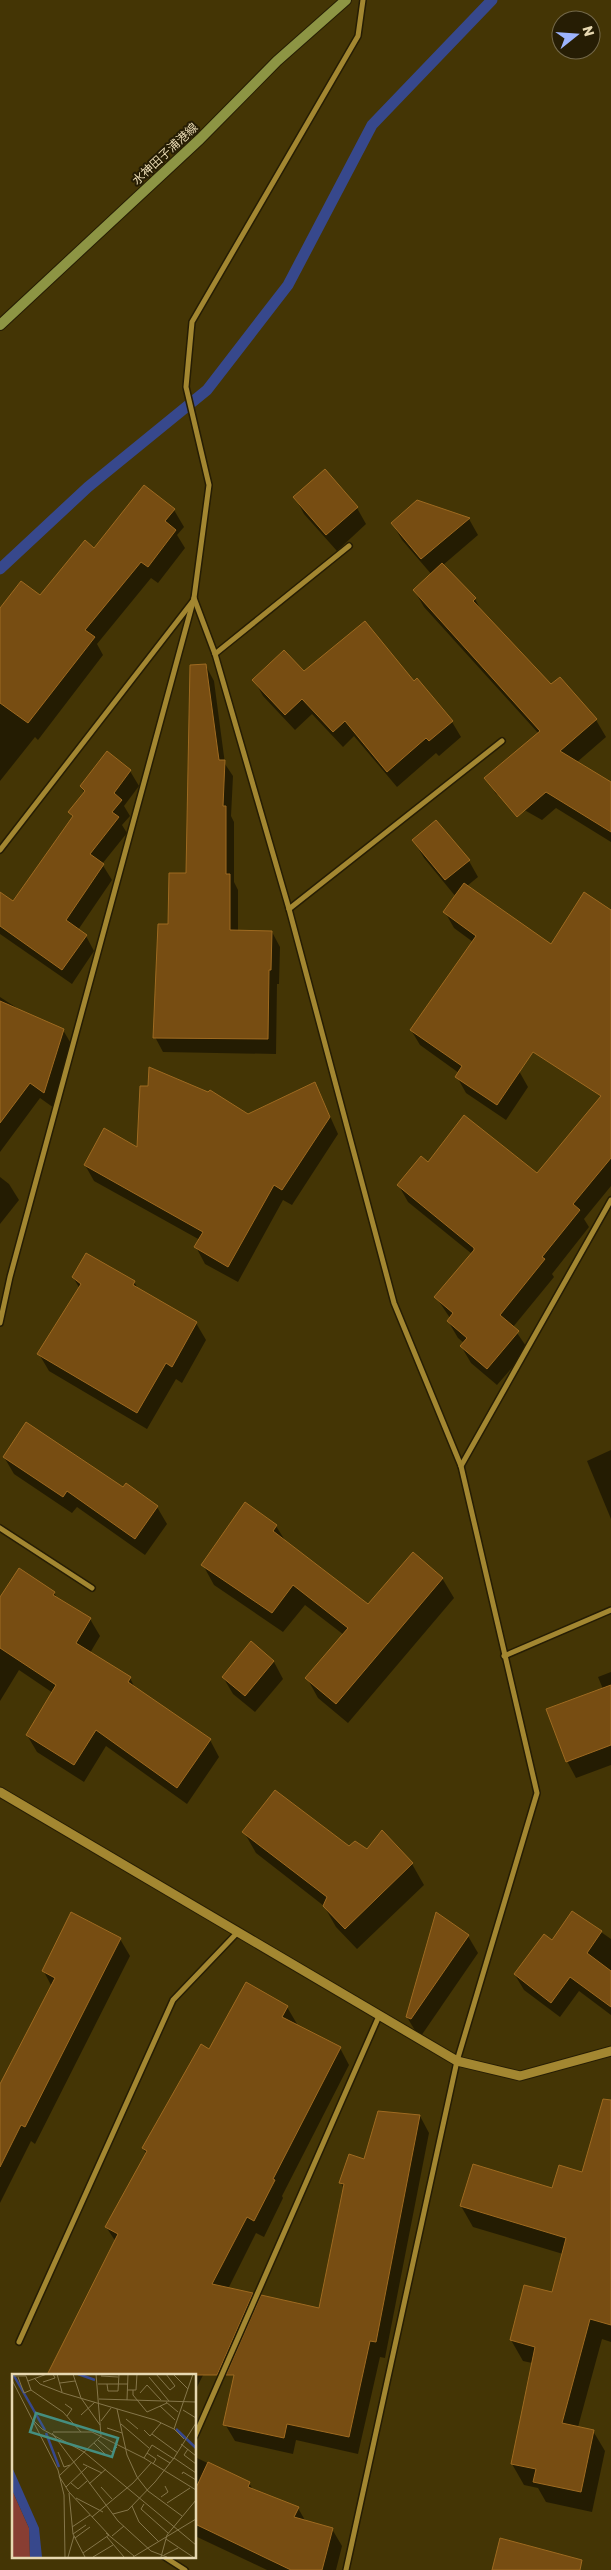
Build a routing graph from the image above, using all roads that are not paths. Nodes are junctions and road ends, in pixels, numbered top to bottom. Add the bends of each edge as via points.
1 (346, 0) edge
2 (363, 0) edge
3 (0, 325) edge
4 (349, 546) dead end
5 (194, 598) junction
6 (215, 654) junction
7 (502, 741) dead end
8 (0, 850) edge
9 (289, 909) junction
10 (611, 1200) edge
11 (0, 1323) edge
12 (461, 1466) junction
13 (0, 1528) edge
14 (92, 1588) dead end
15 (611, 1610) edge
16 (504, 1656) junction
17 (0, 1792) edge
18 (237, 1933) junction
19 (379, 2016) junction
20 (611, 2051) edge
21 (457, 2061) junction
22 (19, 2342) dead end
23 (196, 2434) edge
24 (166, 2558) edge
25 (185, 2570) edge
26 (346, 2570) edge

1 - 3 main road, 水神田子浦港線 via 277,61 200,139
2 - 5 street via 358,36 192,322 186,387 209,485
4 - 6 street
5 - 6 street
5 - 8 street
5 - 11 street
6 - 9 street
7 - 9 street
9 - 12 street via 394,1303
10 - 12 street
12 - 16 street
13 - 14 street
15 - 16 street
16 - 21 street via 537,1793
17 - 18 street
18 - 19 street
18 - 22 street via 173,2000
19 - 21 street
19 - 23 street
20 - 21 street via 520,2076
21 - 26 street
24 - 25 street

